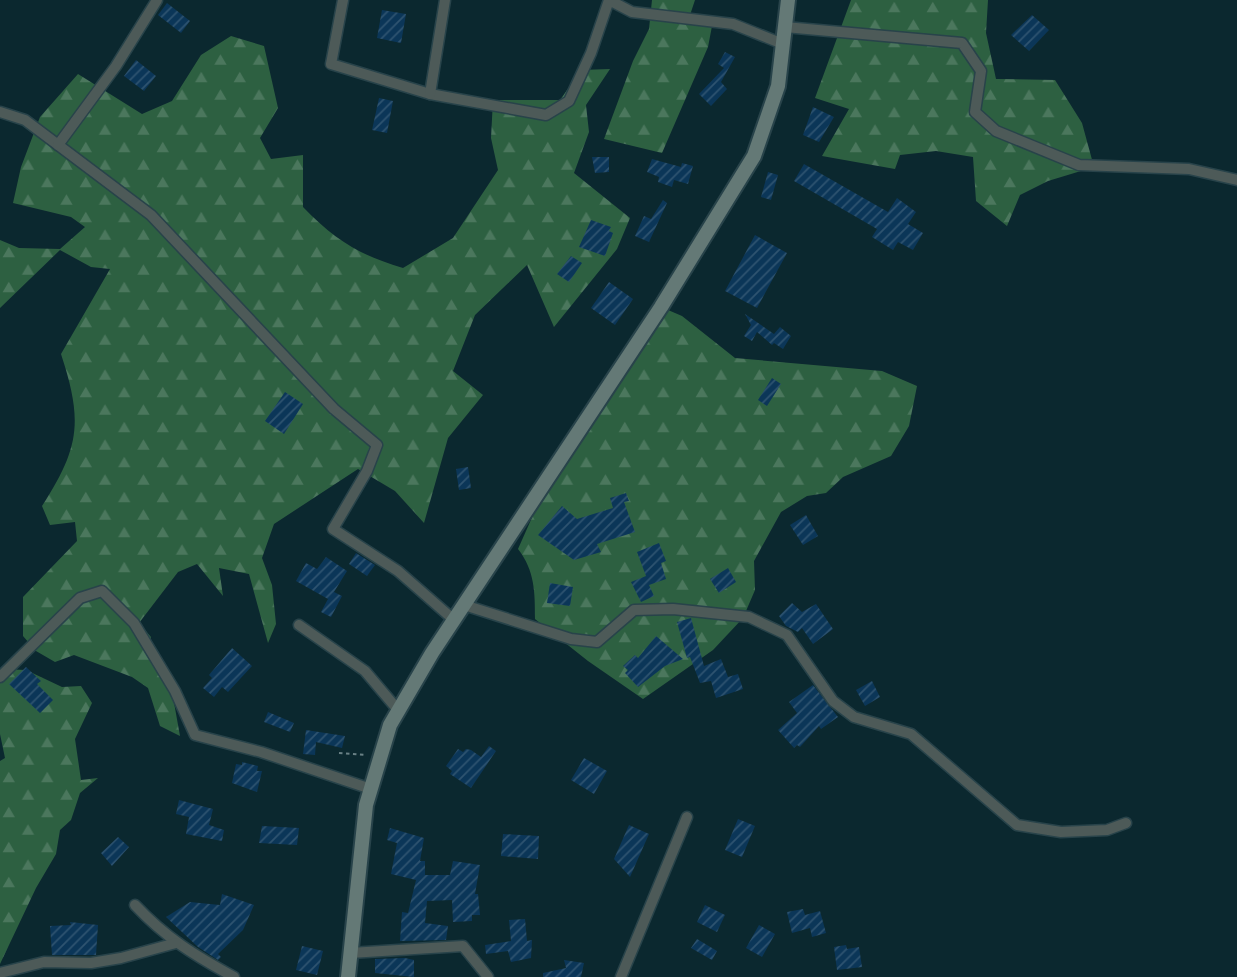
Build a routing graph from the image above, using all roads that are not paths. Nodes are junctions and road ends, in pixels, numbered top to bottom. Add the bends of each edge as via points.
1 (157, 0) edge
2 (343, 0) edge
3 (445, 0) edge
4 (788, 0) edge
5 (785, 27) junction
6 (783, 44) junction
7 (430, 94) junction
8 (0, 112) edge
9 (58, 145) junction
10 (1237, 180) edge
11 (464, 605) junction
12 (454, 620) junction
13 (299, 625) dead end
14 (0, 677) edge
15 (398, 710) junction
16 (371, 789) junction
17 (687, 817) dead end
18 (1126, 823) dead end
19 (135, 905) dead end
20 (176, 943) junction
21 (350, 953) junction
22 (0, 973) edge
23 (234, 977) edge
24 (348, 977) edge
25 (488, 977) edge
26 (621, 977) edge

1 - 9 street
2 - 7 street via 331,64
3 - 7 street
4 - 5 street
5 - 6 street
5 - 10 street via 962,43 981,71 975,112 996,131 1079,165 1189,169
6 - 7 street via 733,24 632,12 609,0 569,101 546,115
6 - 11 street via 778,86 754,156
8 - 9 street via 25,120
9 - 12 street via 150,215 334,409 377,445 333,529 398,571
11 - 12 street
11 - 18 street via 570,639 597,642 635,610 748,617 787,635 833,701 854,718 911,734 1017,825 1060,832 1107,830
12 - 15 street
13 - 15 street via 365,671
14 - 16 street via 80,598 102,591 134,623 176,691 195,735
15 - 16 street
16 - 21 street
17 - 26 street
19 - 20 street
20 - 22 street via 111,960 44,962
20 - 23 street
21 - 24 street
21 - 25 street via 463,946

